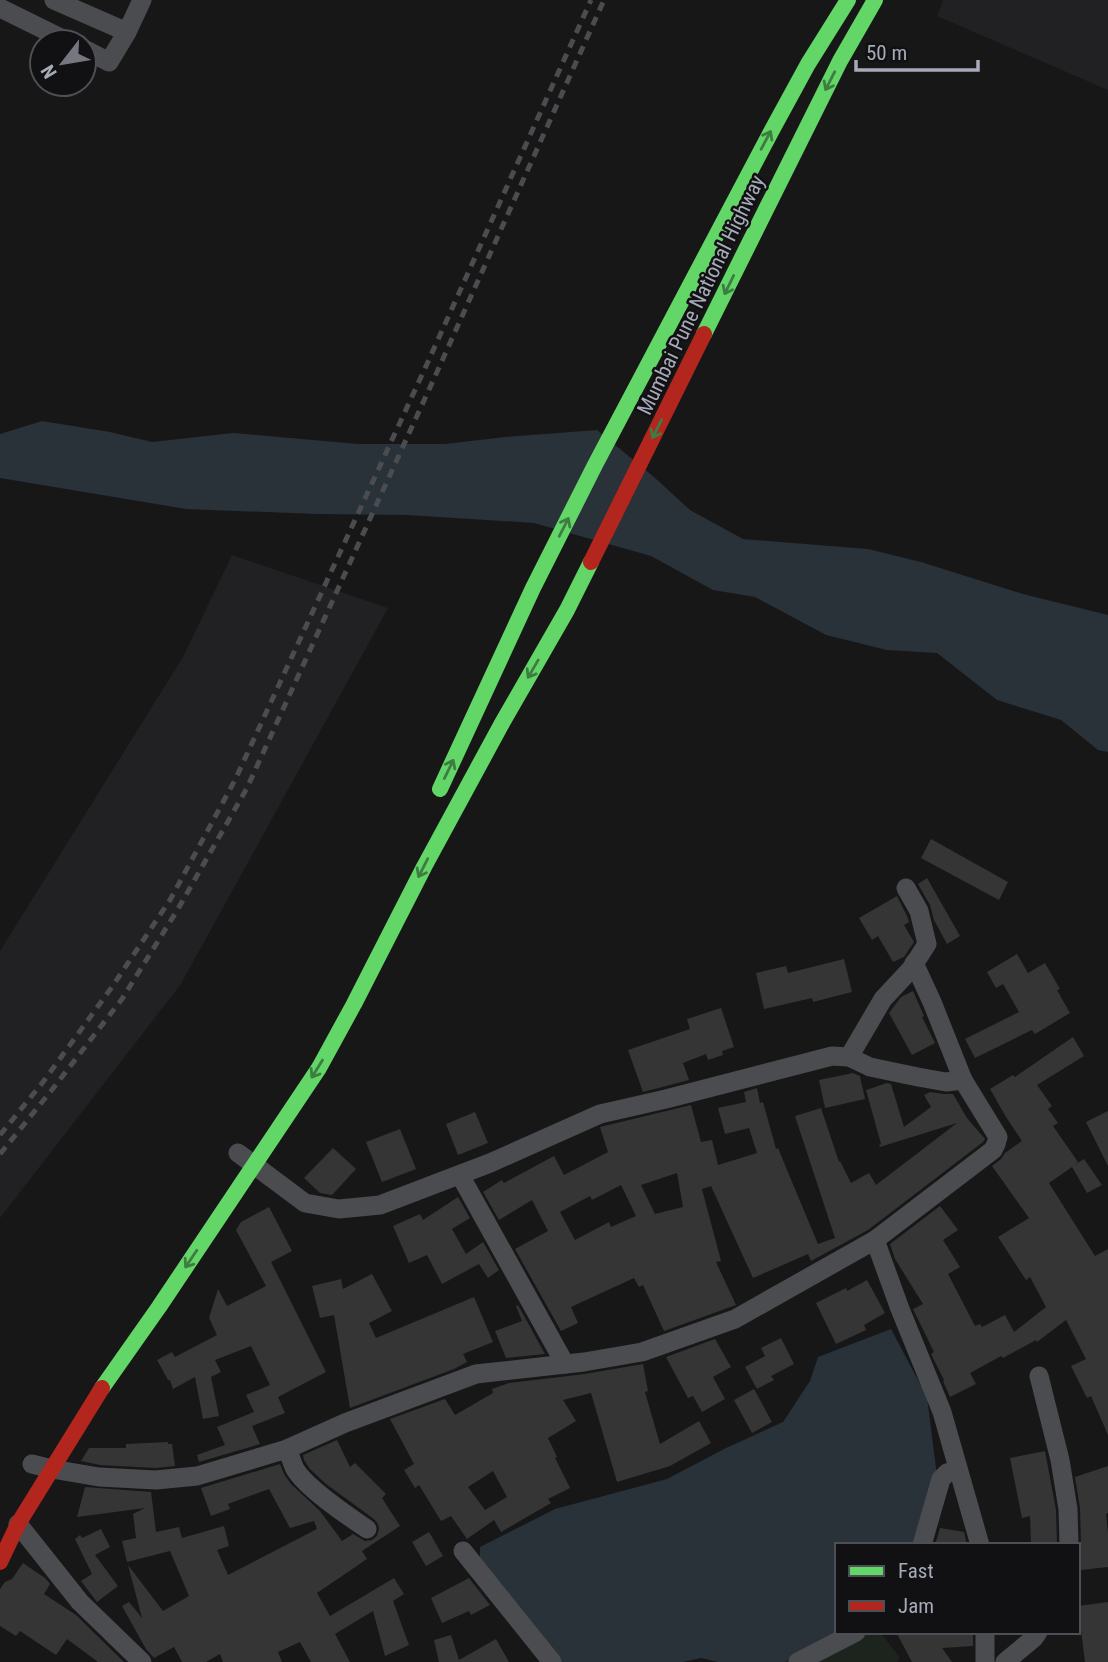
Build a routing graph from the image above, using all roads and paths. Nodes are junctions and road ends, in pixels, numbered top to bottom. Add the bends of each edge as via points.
1 (54, 0) edge
2 (142, 0) edge
3 (848, 0) edge
4 (875, 0) edge
5 (0, 8) edge
6 (41, 28) edge
7 (127, 32) junction
8 (98, 57) edge
9 (430, 809) dead end
10 (906, 888) dead end
11 (914, 963) junction
12 (849, 1057) junction
13 (963, 1080) junction
14 (242, 1156) junction
15 (460, 1175) junction
16 (875, 1240) junction
17 (565, 1364) junction
18 (1039, 1376) dead end
19 (287, 1449) junction
20 (32, 1463) dead end
21 (52, 1469) junction
22 (958, 1470) junction
23 (18, 1524) junction
24 (367, 1529) dead end
25 (923, 1543) edge
26 (979, 1543) edge
27 (1069, 1543) edge
28 (463, 1551) dead end
29 (0, 1563) edge
30 (852, 1634) edge
31 (985, 1634) edge
32 (1037, 1634) edge
33 (142, 1662) edge
34 (552, 1662) edge
35 (798, 1662) edge
36 (985, 1662) edge
37 (1006, 1662) edge

1 - 7 street
2 - 7 street
9 -> 3 highway, Mumbai Pune National Highway via 533,588 654,352 790,94
4 -> 14 highway, Mumbai Pune National Highway via 840,61 567,610 325,1057
5 - 6 street
7 - 8 street via 109,62
10 - 11 street via 919,911 927,944
11 - 12 street via 883,999
11 - 13 street
12 - 13 street via 870,1067 918,1077
12 - 15 street via 832,1056 600,1114
13 - 16 street via 998,1137 993,1150
14 - 15 street via 305,1203 339,1209 380,1205
14 -> 21 highway, Mumbai Pune National Highway via 159,1307
15 - 17 street
16 - 17 street via 735,1319 642,1352
16 - 22 street via 942,1412
17 - 19 street via 476,1374
18 - 27 street via 1060,1460
19 - 21 street via 197,1476 156,1480
19 - 24 street via 303,1480
20 - 21 street
21 - 23 highway, Mumbai Pune National Highway
22 - 25 street via 941,1479
22 - 26 street
23 - 29 highway, Mumbai Pune National Highway
23 - 33 street via 80,1602
28 - 34 street
30 - 35 street
31 - 36 street
32 - 37 street

